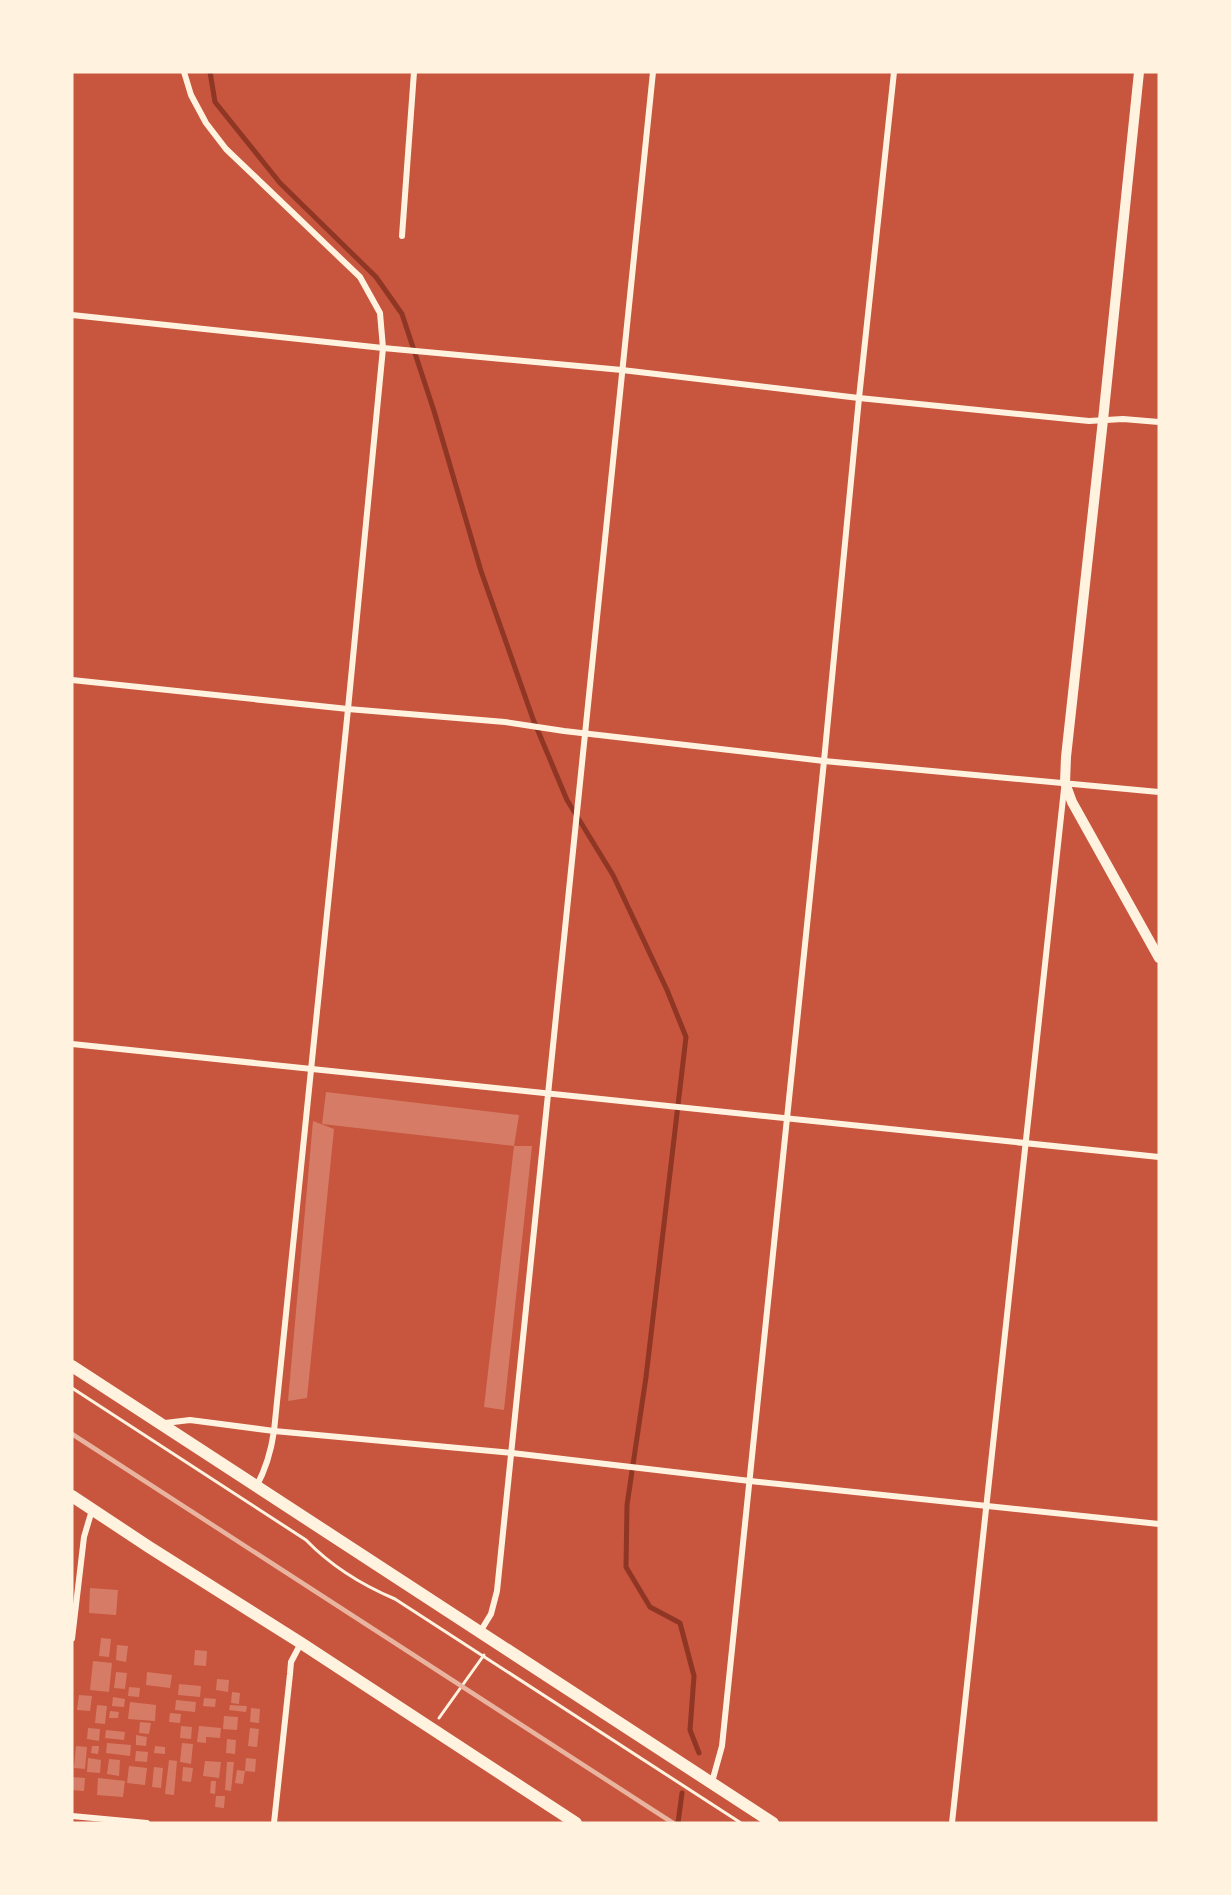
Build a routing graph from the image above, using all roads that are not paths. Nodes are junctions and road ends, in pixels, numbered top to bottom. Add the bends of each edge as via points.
1 (184, 72) edge
2 (414, 72) edge
3 (653, 72) edge
4 (894, 72) edge
5 (1139, 72) edge
6 (402, 236) dead end
7 (72, 315) edge
8 (383, 348) junction
9 (622, 370) junction
10 (859, 398) junction
11 (1103, 420) junction
12 (1159, 422) edge
13 (72, 680) edge
14 (348, 709) junction
15 (584, 733) junction
16 (824, 761) junction
17 (1065, 783) junction
18 (1159, 792) edge
19 (1159, 958) edge
20 (72, 1044) edge
21 (310, 1068) junction
22 (547, 1093) junction
23 (787, 1118) junction
24 (1027, 1143) junction
25 (1159, 1157) edge
26 (72, 1366) edge
27 (161, 1424) junction
28 (274, 1431) junction
29 (512, 1453) junction
30 (750, 1482) junction
31 (256, 1487) junction
32 (72, 1496) edge
33 (985, 1507) junction
34 (92, 1509) junction
35 (1159, 1524) edge
36 (480, 1632) junction
37 (72, 1639) edge
38 (301, 1643) junction
39 (712, 1783) junction
40 (72, 1815) edge
41 (147, 1823) edge
42 (274, 1823) edge
43 (576, 1823) edge
44 (773, 1823) edge
45 (952, 1823) edge

1 - 8 street via 206,123 226,149 360,277 380,313
2 - 6 street
3 - 9 street
4 - 10 street
5 - 11 street
7 - 8 street
8 - 9 street
8 - 14 street
9 - 10 street
9 - 15 street
10 - 11 street
10 - 16 street
11 - 12 street
11 - 17 street
13 - 14 street
14 - 15 street via 506,722
14 - 21 street
15 - 16 street
15 - 22 street
16 - 17 street
16 - 23 street
17 - 18 street
17 - 19 street
17 - 24 street
20 - 21 street
21 - 22 street
21 - 28 street
22 - 23 street
22 - 29 street
23 - 24 street
23 - 30 street
24 - 25 street
24 - 33 street
26 - 27 main road
27 - 28 street via 190,1420
27 - 31 main road
28 - 29 street
28 - 31 street via 268,1461
29 - 30 street
29 - 36 street via 497,1591 491,1614
30 - 33 street
30 - 39 street via 722,1746
31 - 36 main road
32 - 34 main road
33 - 35 street
33 - 45 street
34 - 37 street via 84,1537
34 - 38 main road
36 - 39 main road
38 - 42 street via 290,1668
38 - 43 main road
39 - 44 main road
40 - 41 street

